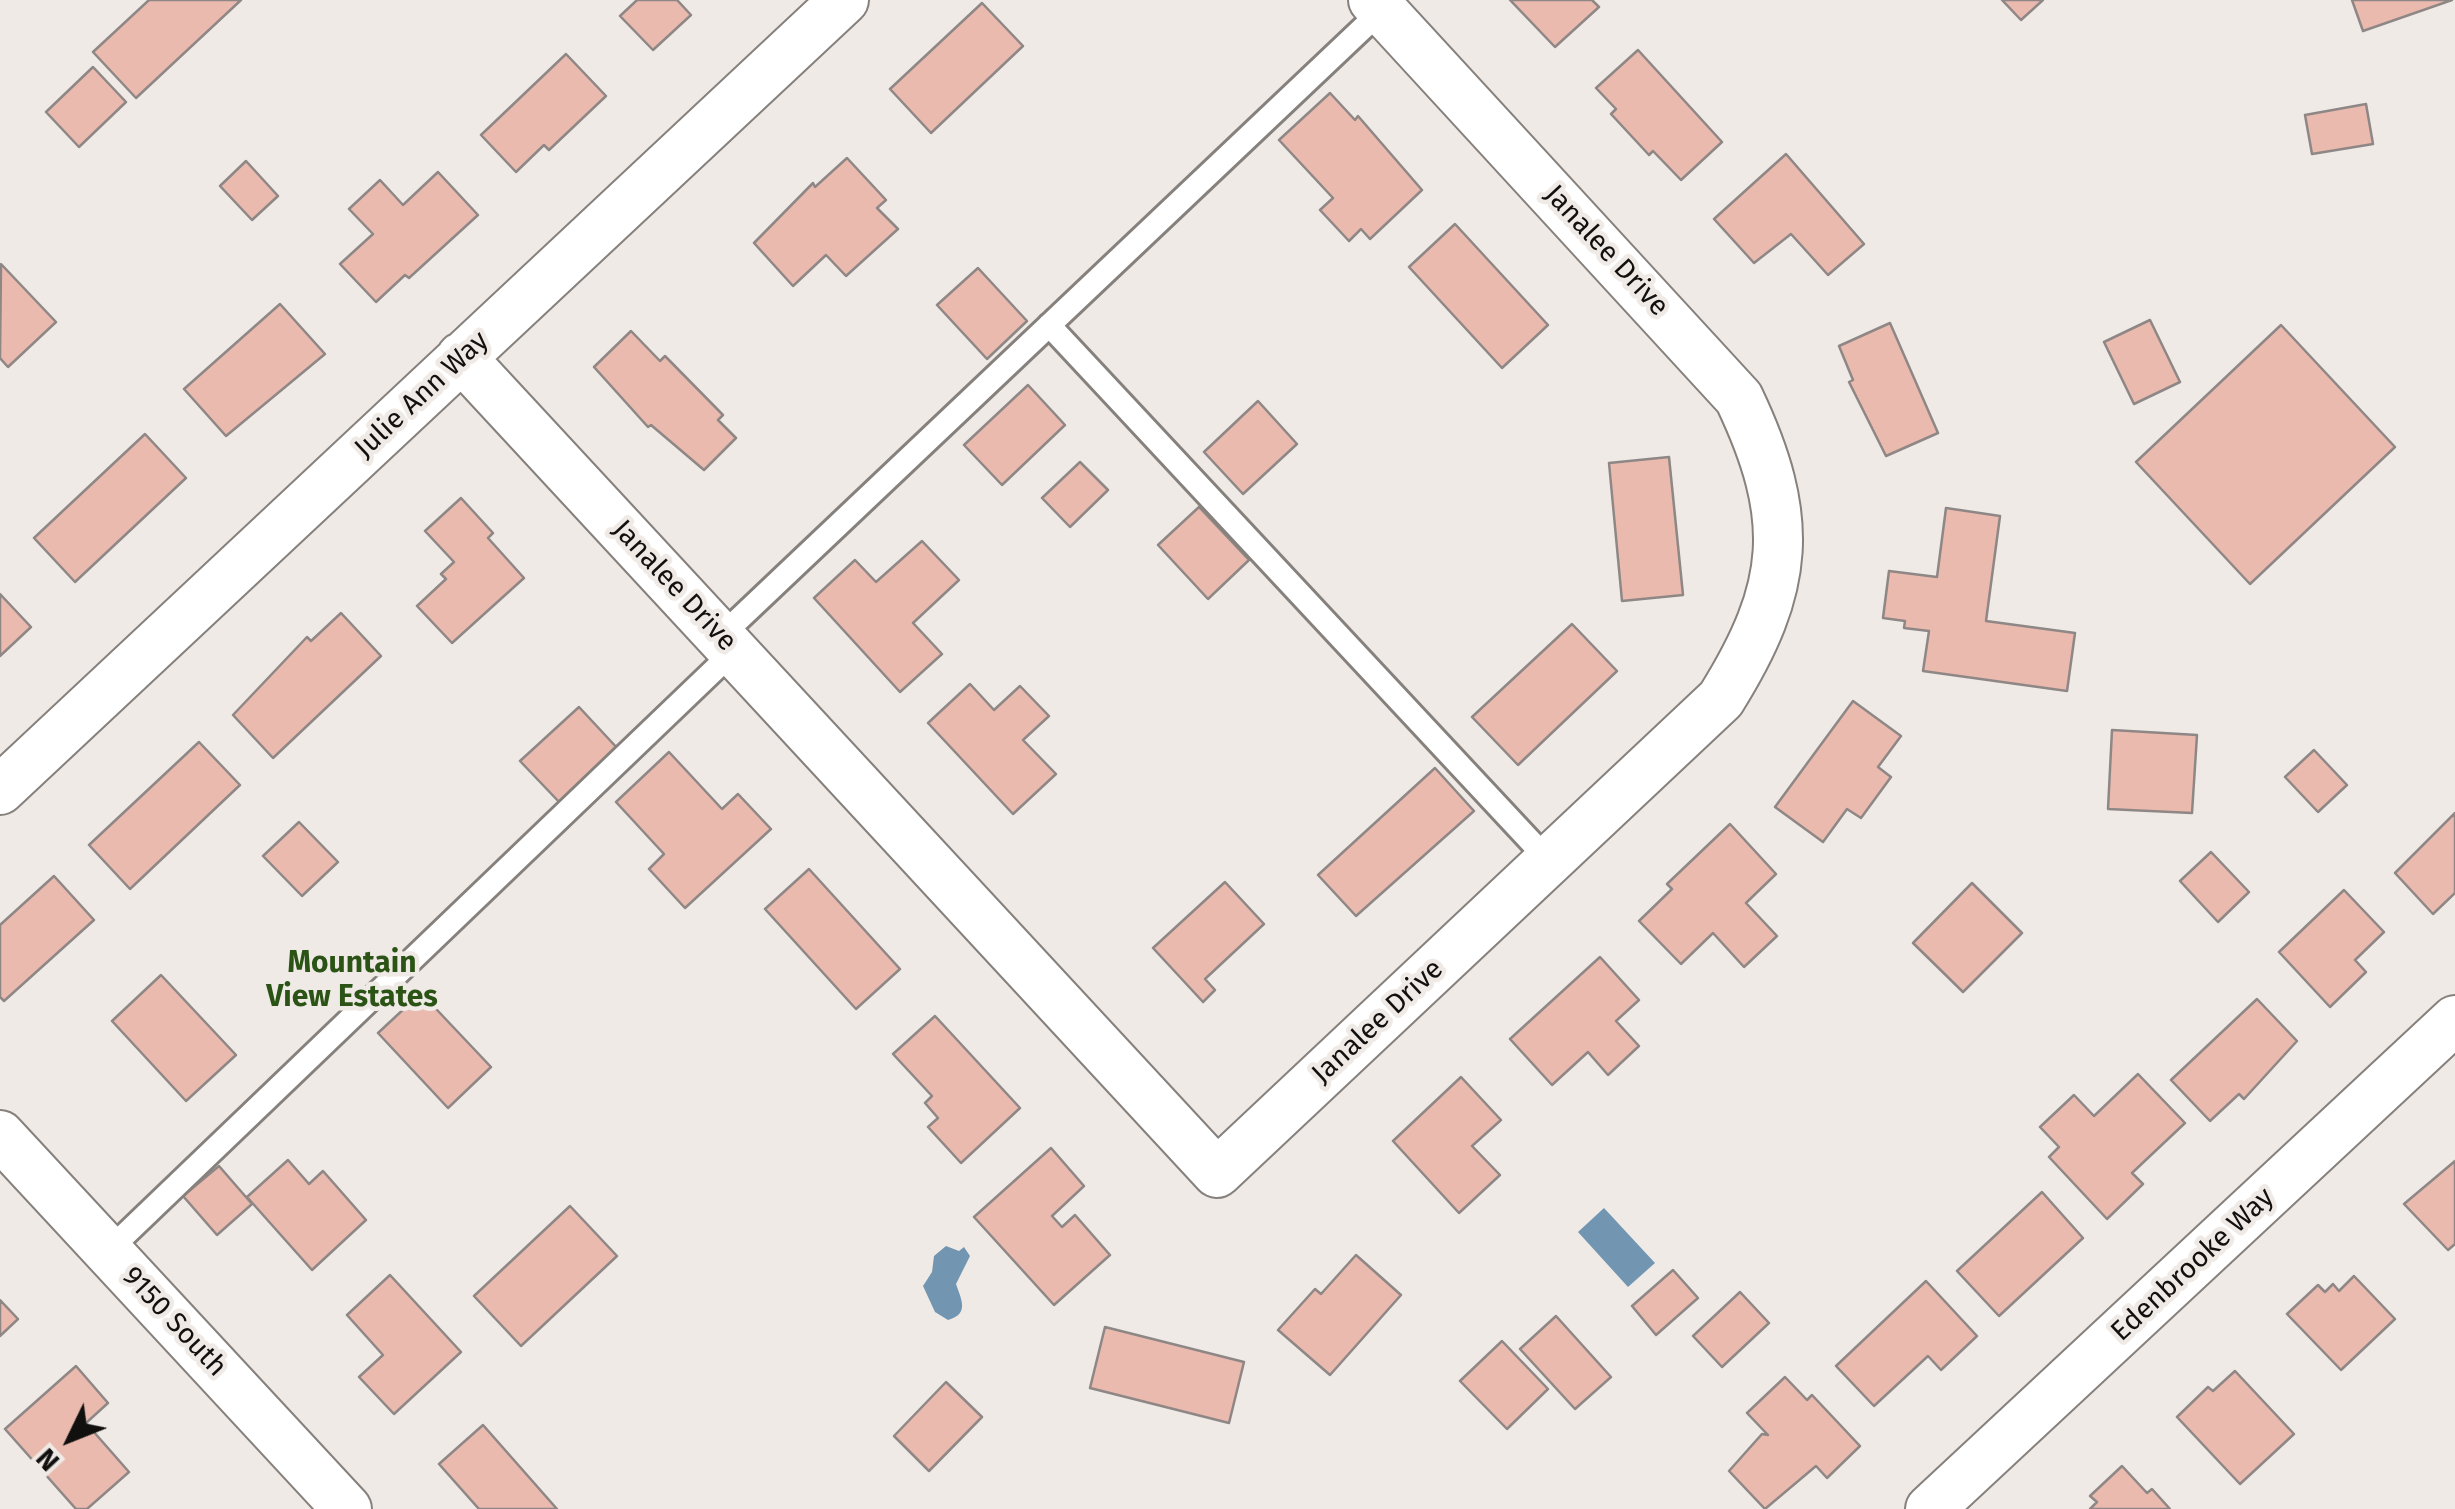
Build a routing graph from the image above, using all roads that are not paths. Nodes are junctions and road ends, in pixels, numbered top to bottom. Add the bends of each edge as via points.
1 (844, 0) edge
2 (1378, 5) edge
3 (1049, 325) junction
4 (462, 357) junction
5 (727, 644) junction
6 (0, 790) edge
7 (1550, 862) junction
8 (2455, 1020) edge
9 (0, 1134) edge
10 (108, 1251) junction
11 (348, 1509) edge
12 (1930, 1509) edge

1 - 4 street, Julie Ann Way
2 - 3 lane
2 - 7 street, Janalee Drive via 1738,398 1764,452 1776,504 1780,554 1769,608 1721,699
3 - 5 lane
3 - 7 lane
4 - 5 street, Janalee Drive
4 - 6 street, Julie Ann Way
5 - 7 street, Janalee Drive via 1216,1172
5 - 10 lane
8 - 12 street, Edenbrooke Way
9 - 10 street, 9150 South
10 - 11 street, 9150 South

